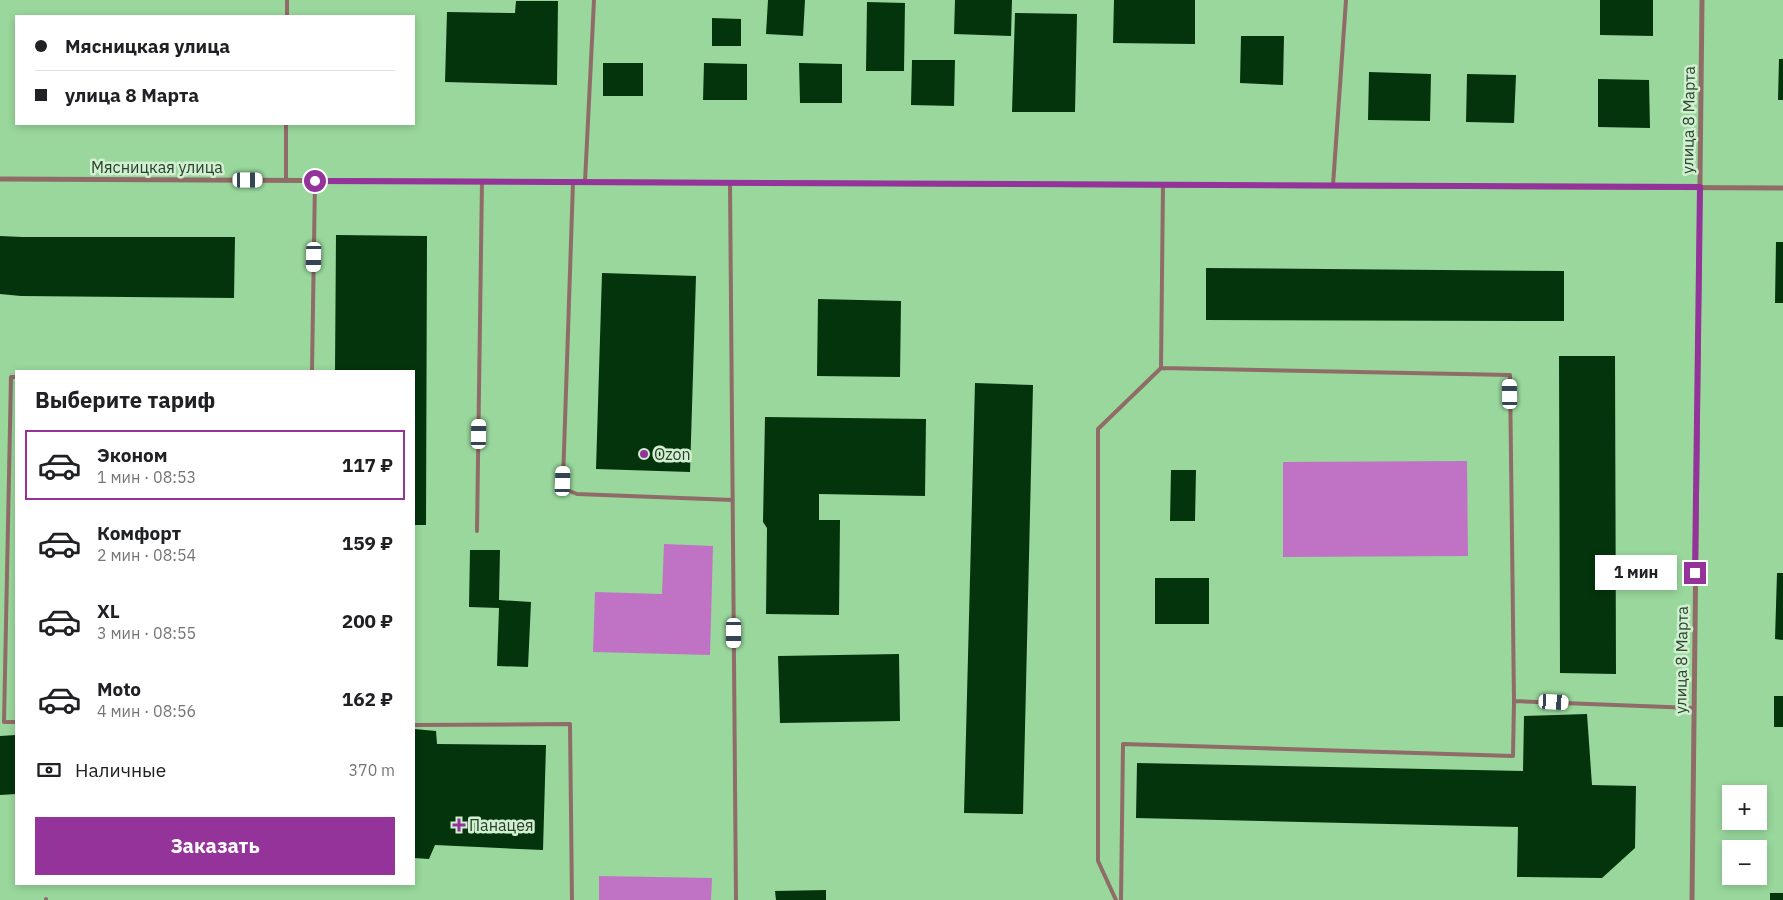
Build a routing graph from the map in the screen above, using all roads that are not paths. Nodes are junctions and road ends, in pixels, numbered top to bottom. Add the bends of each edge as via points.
1 (287, 0) edge
2 (594, 0) edge
3 (1346, 0) edge
4 (1702, 0) edge
5 (287, 15) edge
6 (286, 125) edge
7 (0, 179) edge
8 (286, 181) junction
9 (315, 181) junction
10 (482, 182) junction
11 (573, 182) junction
12 (585, 182) junction
13 (730, 183) junction
14 (1163, 184) junction
15 (1333, 186) junction
16 (1700, 187) junction
17 (1783, 188) edge
18 (1161, 368) junction
19 (312, 370) edge
20 (15, 377) edge
21 (733, 500) junction
22 (477, 531) dead end
23 (1514, 701) junction
24 (1693, 708) junction
25 (15, 722) edge
26 (415, 725) edge
27 (572, 900) edge
28 (736, 900) edge
29 (1116, 900) edge
30 (1121, 900) edge
31 (1692, 900) edge

1 - 5 lane
2 - 12 lane
3 - 15 lane
4 - 16 street, улица 8 Марта
6 - 8 lane
7 - 8 street, Мясницкая улица
8 - 9 street, Мясницкая улица
9 - 10 street, Мясницкая улица
9 - 19 lane
10 - 11 street, Мясницкая улица
10 - 22 lane
11 - 12 street, Мясницкая улица
11 - 21 lane via 563,481 567,490 577,494
12 - 13 street, Мясницкая улица
13 - 14 street, Мясницкая улица
13 - 21 lane
14 - 15 street, Мясницкая улица
14 - 18 lane
15 - 16 street, Мясницкая улица
16 - 17 street, Мясницкая улица
16 - 24 street, улица 8 Марта
18 - 23 lane via 1510,374
18 - 29 lane via 1098,429 1098,861
20 - 25 lane via 11,377 4,722
21 - 28 lane
23 - 24 lane
23 - 30 lane via 1513,756 1123,744
24 - 31 street, улица 8 Марта
26 - 27 lane via 570,724

